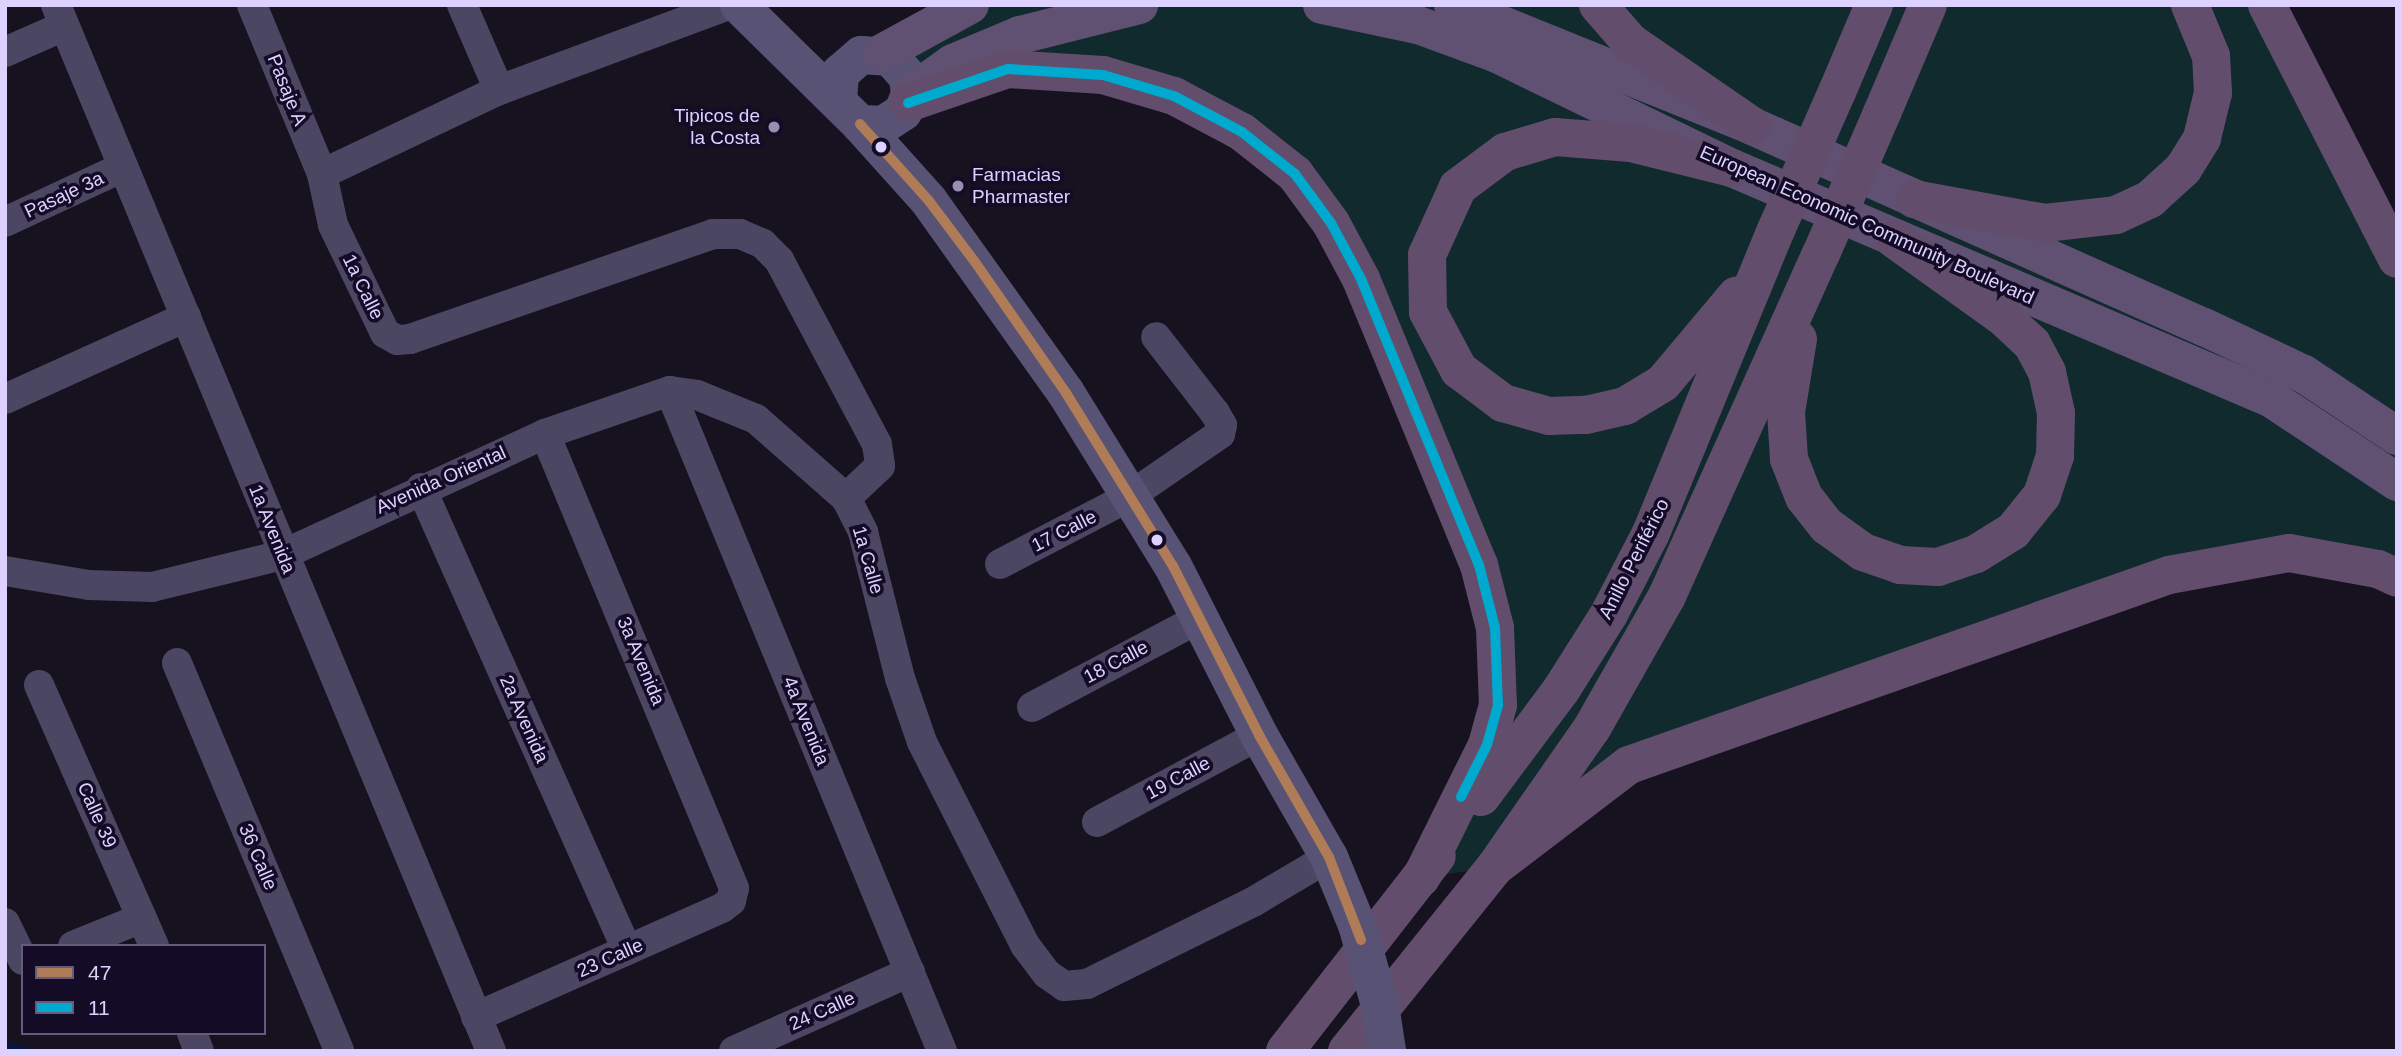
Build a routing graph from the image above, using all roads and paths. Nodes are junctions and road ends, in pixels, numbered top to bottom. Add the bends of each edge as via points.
1 (252, 5) edge
2 (462, 5) edge
3 (729, 5) edge
4 (970, 5) edge
5 (1139, 5) edge
6 (1322, 5) edge
7 (1453, 5) edge
8 (1598, 5) edge
9 (1928, 5) edge
10 (1953, 5) edge
11 (2190, 5) edge
12 (2267, 5) edge
13 (1865, 15) edge
14 (60, 16) edge
15 (752, 16) edge
16 (5, 52) edge
17 (871, 54) junction
18 (1899, 77) junction
19 (499, 90) junction
20 (907, 103) junction
21 (849, 113) junction
22 (1752, 126) junction
23 (123, 167) junction
24 (1732, 169) junction
25 (322, 174) junction
26 (1914, 199) junction
27 (929, 201) junction
28 (5, 222) edge
29 (1894, 239) junction
30 (2397, 259) edge
31 (1760, 268) junction
32 (1814, 271) junction
33 (186, 317) junction
34 (1156, 337) dead end
35 (670, 391) junction
36 (5, 399) edge
37 (545, 433) junction
38 (2397, 436) edge
39 (2397, 481) edge
40 (421, 488) junction
41 (846, 498) junction
42 (1127, 498) junction
43 (282, 555) junction
44 (1000, 564) dead end
45 (5, 571) edge
46 (2397, 578) edge
47 (1200, 618) junction
48 (177, 663) dead end
49 (39, 685) dead end
50 (1032, 707) dead end
51 (1259, 735) junction
52 (1097, 822) dead end
53 (1329, 857) junction
54 (1495, 867) junction
55 (1421, 878) junction
56 (734, 888) joint
57 (142, 918) junction
58 (5, 923) edge
59 (79, 944) edge
60 (153, 944) edge
61 (627, 950) junction
62 (21, 956) edge
63 (21, 967) edge
64 (910, 972) junction
65 (5, 974) edge
66 (476, 1017) junction
67 (339, 1051) edge
68 (491, 1051) edge
69 (734, 1051) edge
70 (942, 1051) edge
71 (1285, 1051) edge
72 (1347, 1051) edge
73 (1387, 1051) edge

1 - 25 street, Pasaje A
2 - 19 street
3 - 19 street
4 - 17 main road
5 - 20 main road via 1020,35 953,62
6 - 24 main road, European Economic Community Boulevard via 1418,25 1495,53
7 - 22 main road
8 - 22 highway via 1630,42
9 - 18 highway
10 - 18 highway
11 - 26 highway via 2211,56 2213,93 2202,138 2183,169 2150,199 2116,215 2045,223
12 - 30 highway
13 - 31 highway, Anillo Periférico, bridge via 1837,92
14 - 16 street
14 - 23 street, 1a Avenida
15 - 17 main road
15 - 21 main road
17 - 20 main road via 904,68
17 - 21 main road via 840,73
18 - 32 highway, bridge
19 - 25 street
20 - 21 main road via 883,125
20 - 27 main road
20 - 55 highway via 1008,69 1103,75 1174,96 1242,132 1295,174 1331,223 1361,279 1479,565 1495,628 1498,705 1487,745
21 - 27 main road
22 - 26 main road
23 - 28 street, Pasaje 3a
23 - 33 street, 1a Avenida
24 - 29 main road, European Economic Community Boulevard
24 - 31 highway via 1631,143 1581,139 1555,138 1505,152 1458,187 1427,256 1428,312 1459,370 1503,403 1549,416 1586,415 1625,406 1663,383
25 - 41 street, 1a Calle via 333,225 385,333 397,340 713,234 740,234 764,244 779,260 882,457 874,474
26 - 38 main road via 2304,374
27 - 42 main road via 1066,393
29 - 32 highway via 2003,317 2032,344 2047,372 2056,413 2055,456 2042,495 2013,531 1976,554 1938,567 1900,565 1875,556 1827,526 1804,497 1789,459 1786,412
29 - 39 main road, European Economic Community Boulevard via 2272,399
31 - 55 highway, Anillo Periférico via 1651,533 1609,614 1561,690
32 - 54 highway via 1667,596 1592,728
33 - 36 street
33 - 43 street, 1a Avenida
34 - 42 street, 17 Calle via 1222,425 1220,434
35 - 37 street, Avenida Oriental
35 - 41 street via 723,402 756,419
35 - 64 street, 4a Avenida
37 - 40 street, Avenida Oriental
37 - 56 street, 3a Avenida
40 - 43 street, Avenida Oriental
40 - 61 street, 2a Avenida
41 - 53 street, 1a Calle via 863,532 900,678 922,742 1025,945 1046,974 1064,986 1087,984 1253,902
42 - 44 street, 17 Calle
42 - 47 main road via 1173,566
43 - 45 street, Avenida Oriental via 152,587 89,585
43 - 66 street, 1a Avenida
46 - 54 highway via 2378,569 2289,553 2169,575 1629,765
47 - 50 street, 18 Calle
47 - 51 main road
48 - 67 street, 36 Calle
49 - 57 street, Calle 39
51 - 52 street, 19 Calle
51 - 53 main road
53 - 73 main road, bridge via 1357,925 1380,1005
54 - 72 highway
55 - 71 highway, Anillo Periférico
56 - 61 street, 23 Calle via 731,901 722,908
57 - 59 street
57 - 60 street, Calle 39
58 - 62 street
61 - 66 street, 23 Calle
63 - 65 street
64 - 69 street, 24 Calle
64 - 70 street, 4a Avenida
66 - 68 street, 1a Avenida

